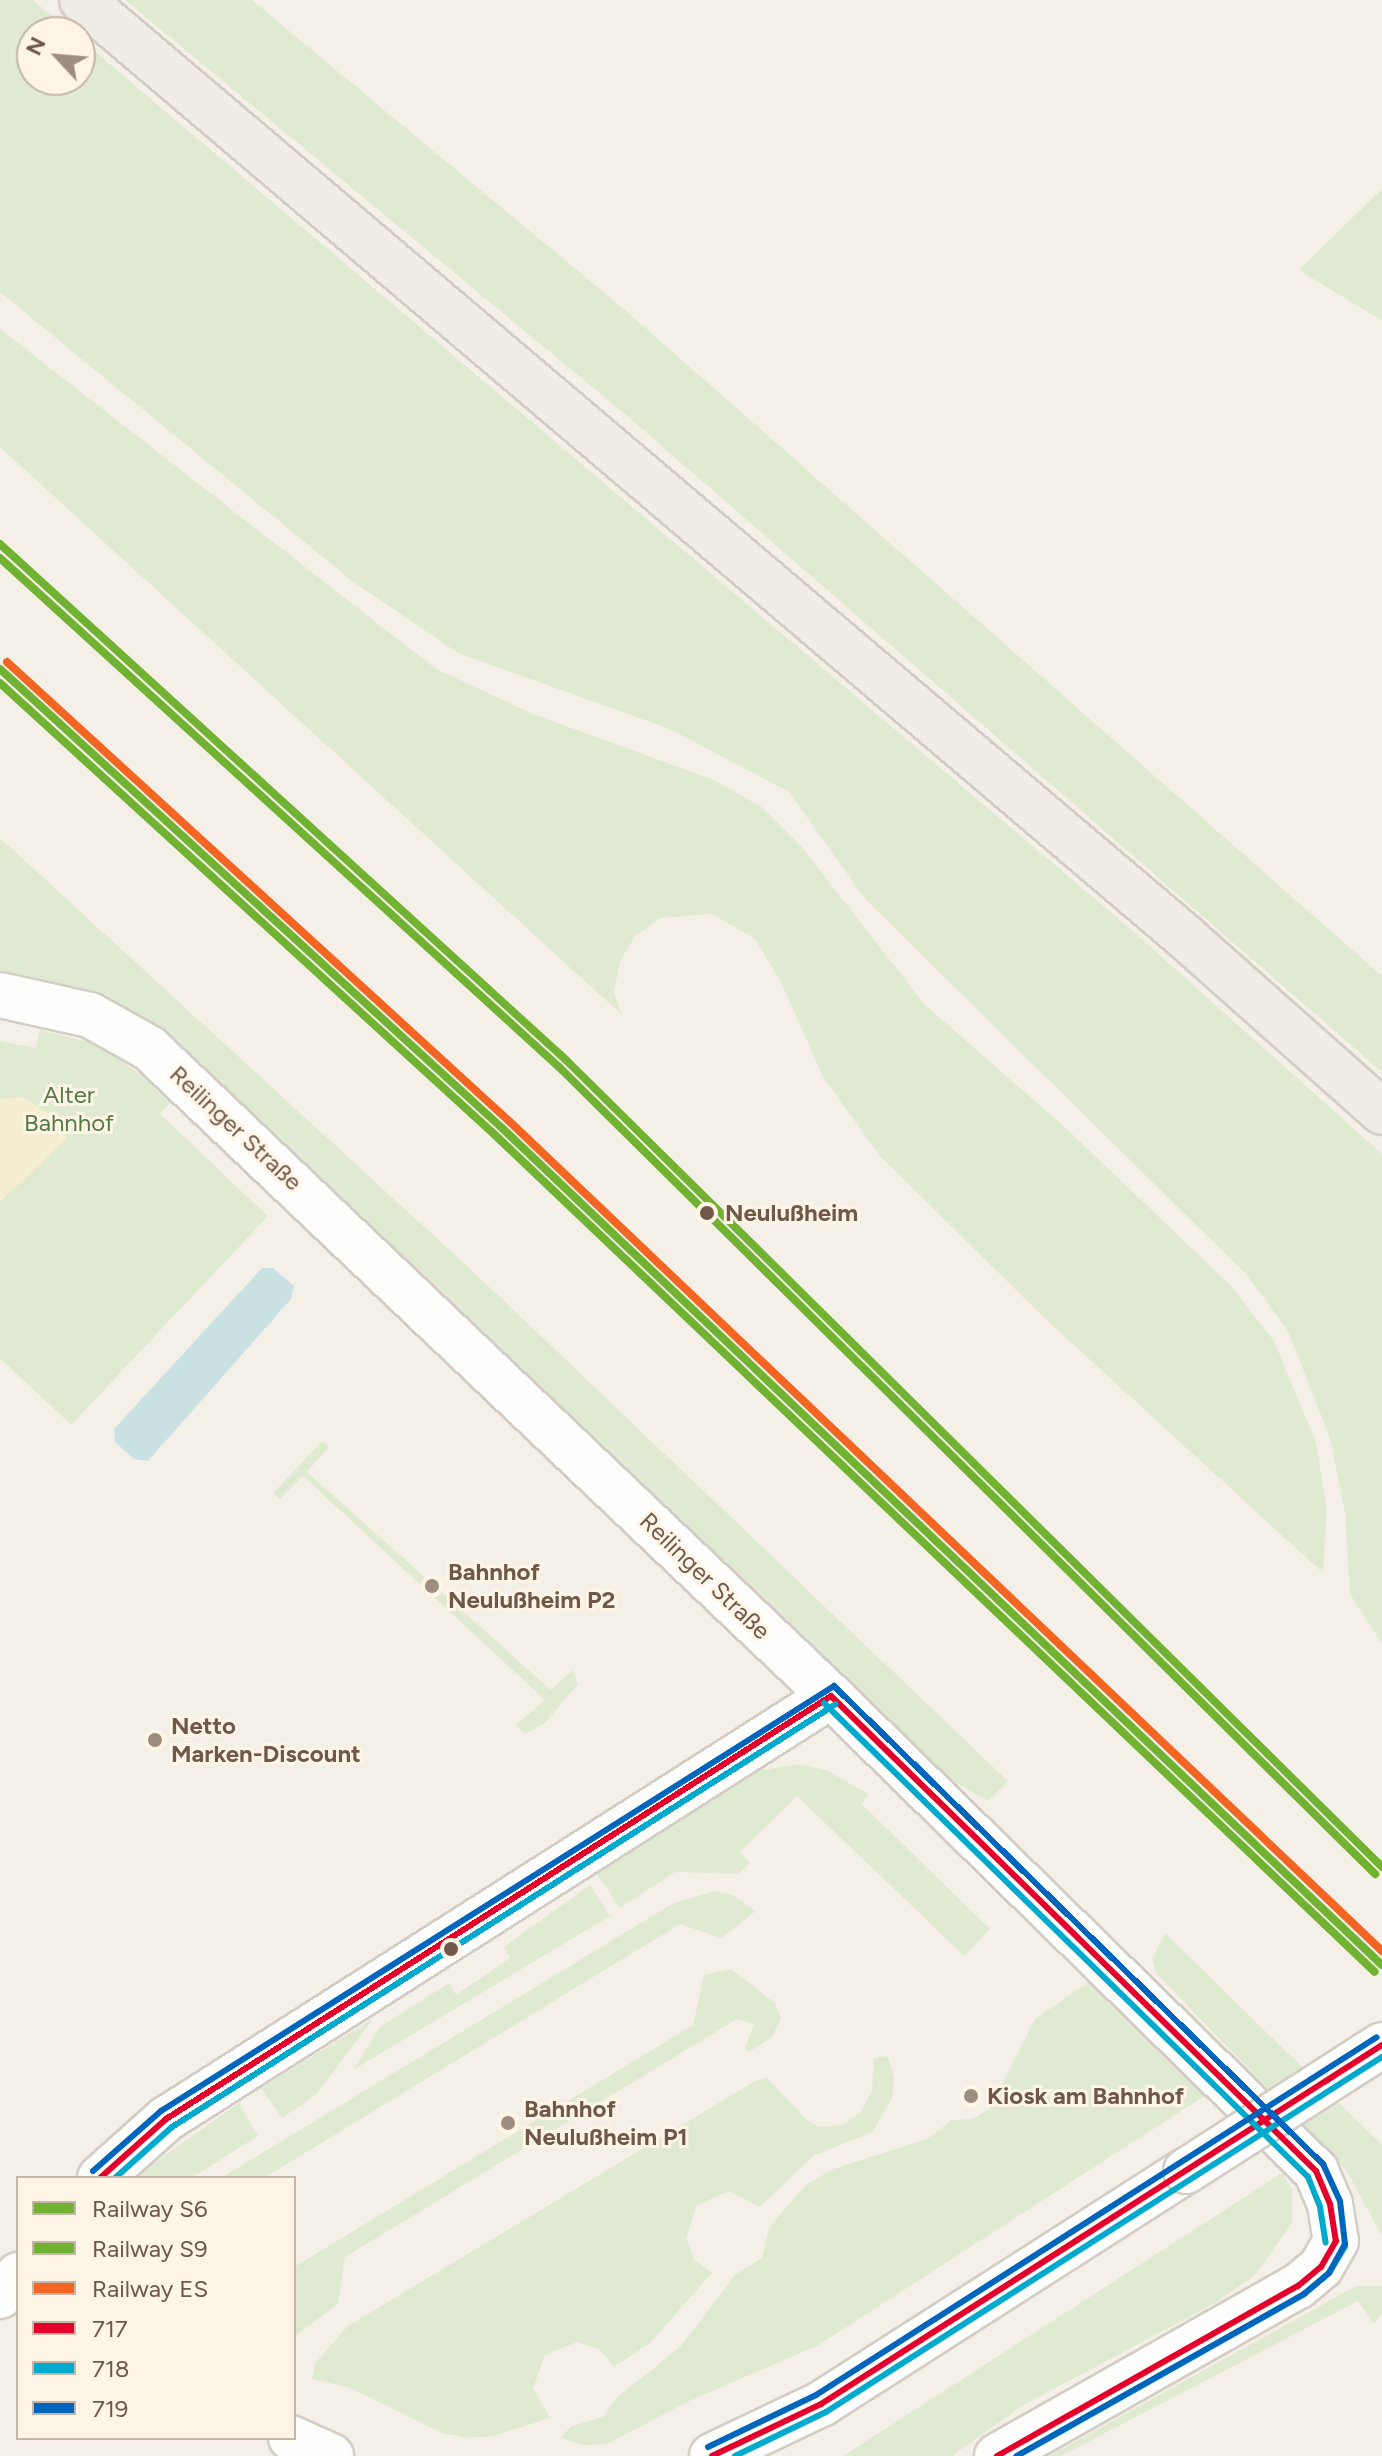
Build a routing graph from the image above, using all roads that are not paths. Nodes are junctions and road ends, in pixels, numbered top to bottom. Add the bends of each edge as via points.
1 (82, 0) edge
2 (0, 995) edge
3 (1382, 1112) edge
4 (831, 1696) junction
5 (1382, 2045) edge
6 (102, 2176) edge
7 (16, 2277) edge
8 (0, 2296) edge
9 (295, 2440) edge
10 (331, 2456) edge
11 (712, 2456) edge
12 (997, 2456) edge

1 - 3 main road via 1184,936
2 - 4 street, Reilinger Straße via 90,1015 149,1048
4 - 6 street via 166,2119
4 - 12 street, Reilinger Straße via 1316,2171 1330,2204 1336,2241 1321,2267 1298,2286
5 - 11 street, bridge via 821,2404
7 - 8 street
9 - 10 street

